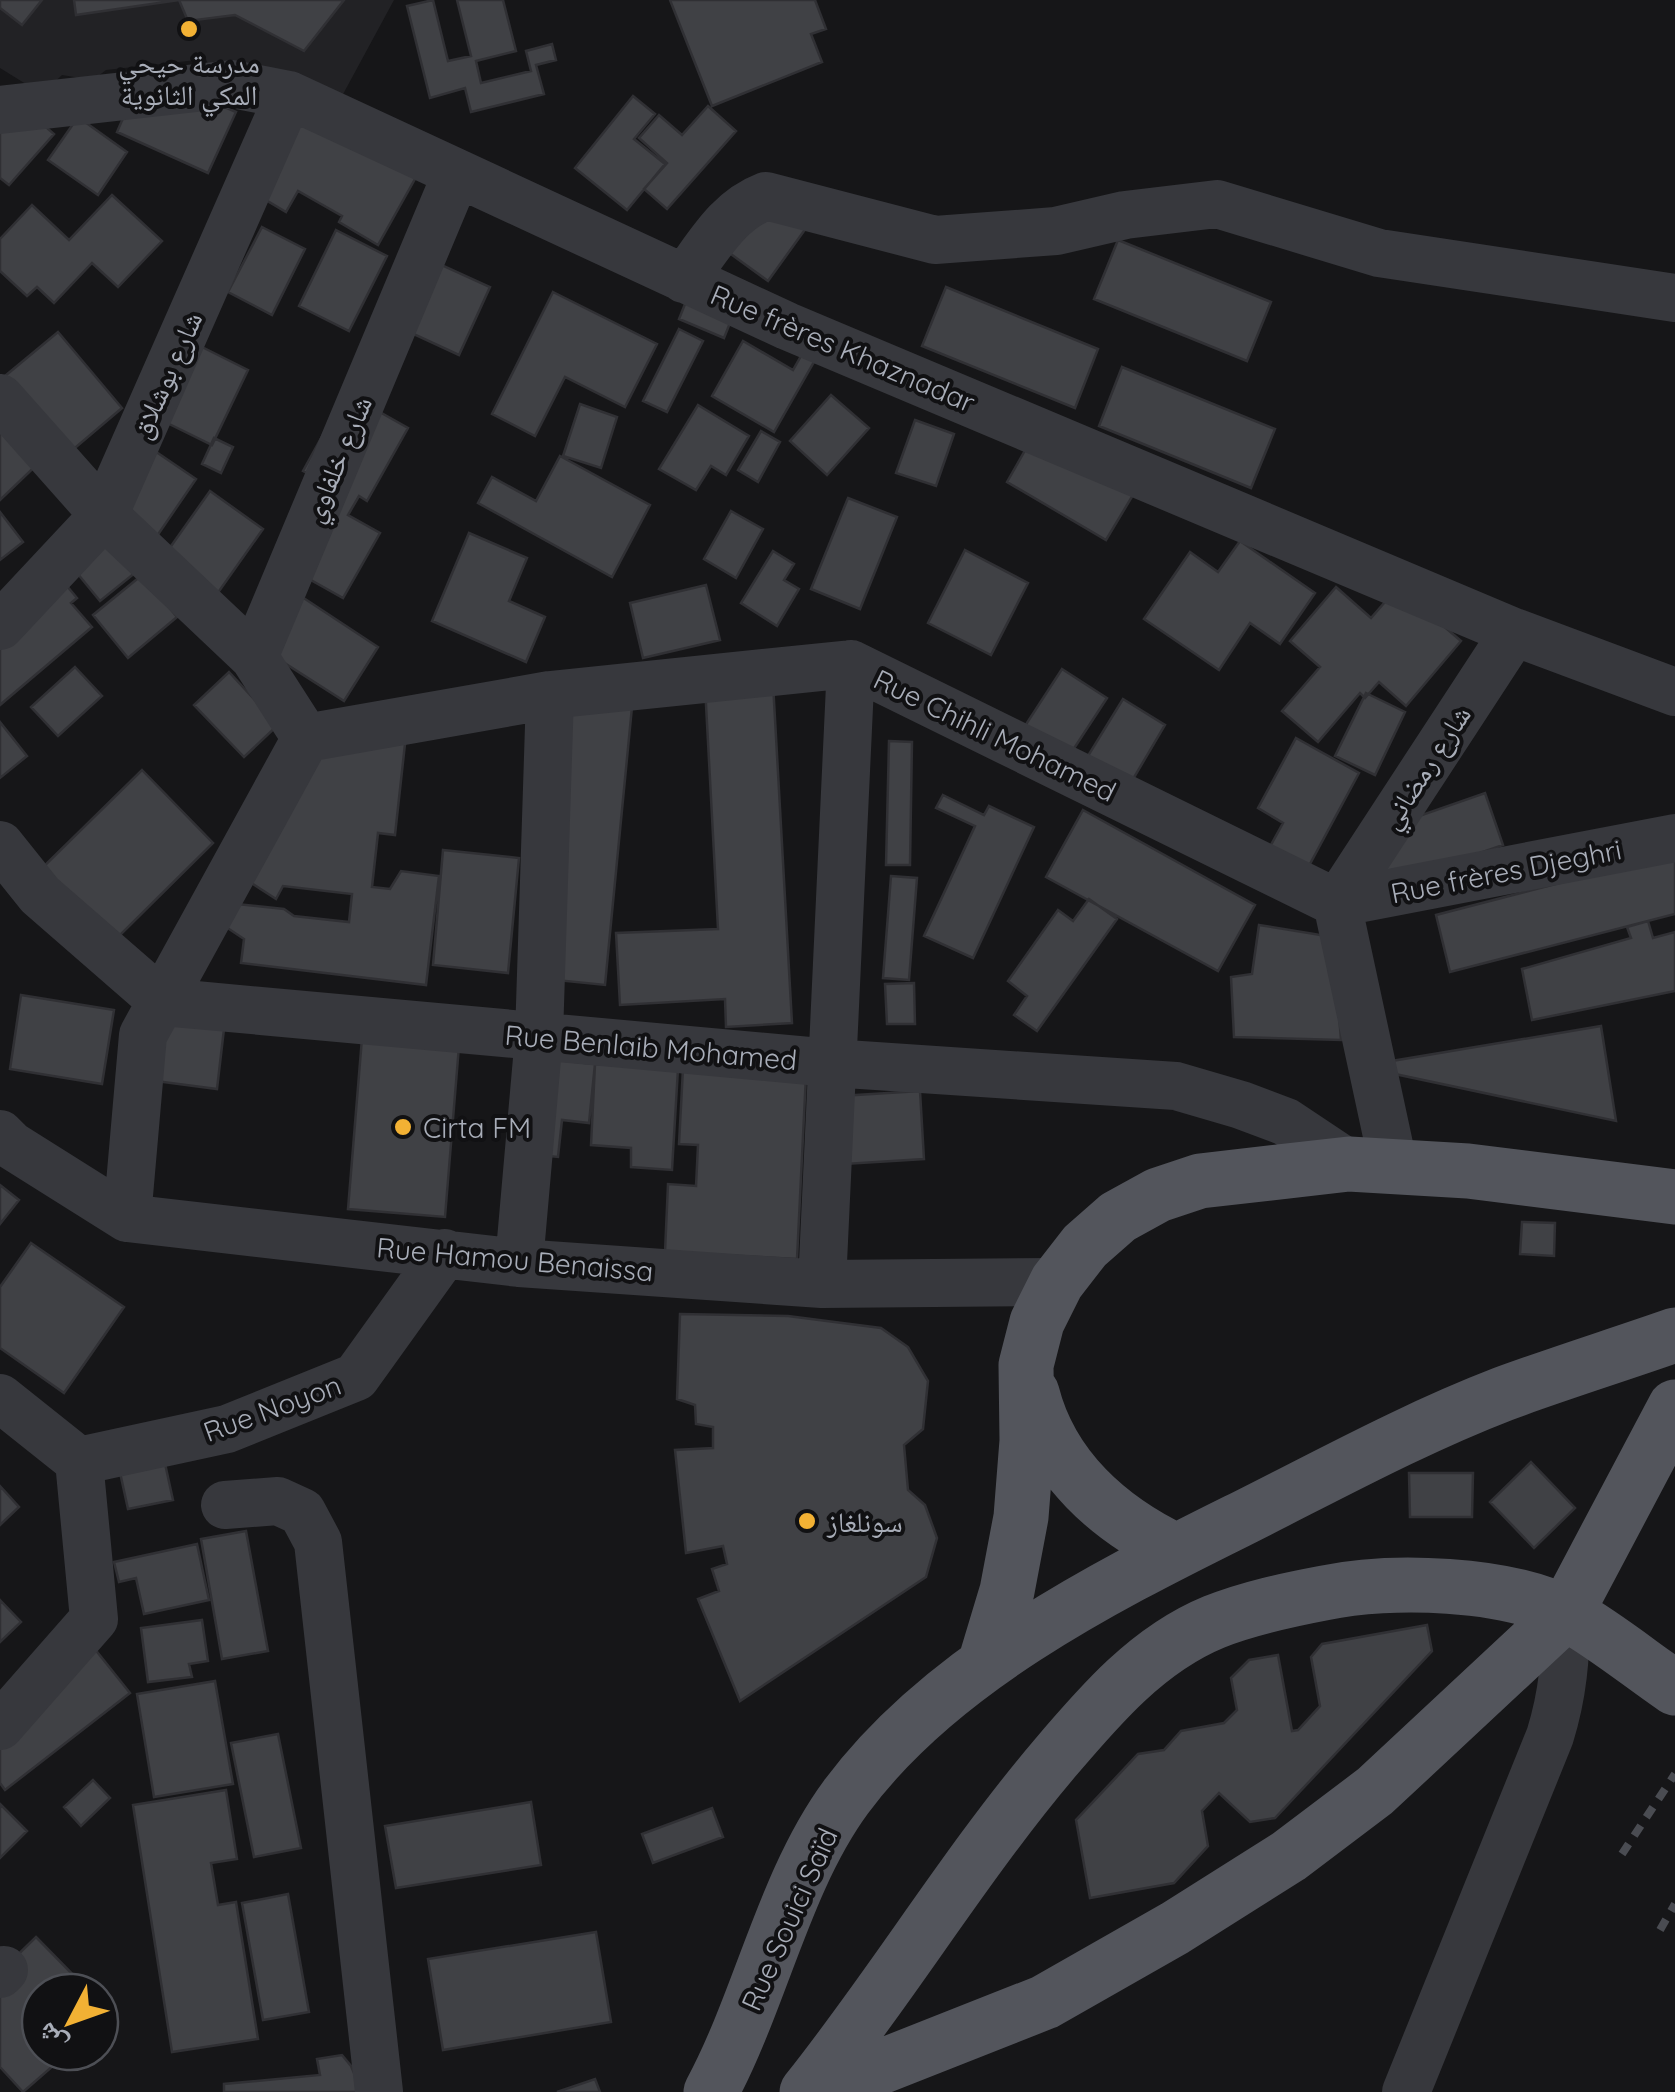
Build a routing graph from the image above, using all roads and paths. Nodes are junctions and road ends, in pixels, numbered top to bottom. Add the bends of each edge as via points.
1 (289, 95) junction
2 (0, 110) edge
3 (457, 173) junction
4 (684, 279) junction
5 (1675, 298) edge
6 (0, 398) edge
7 (104, 516) junction
8 (0, 626) edge
9 (1514, 632) junction
10 (254, 656) junction
11 (851, 664) junction
12 (1675, 692) edge
13 (550, 695) junction
14 (306, 738) junction
15 (1675, 838) edge
16 (0, 845) edge
17 (1337, 903) junction
18 (163, 1002) junction
19 (539, 1036) junction
20 (831, 1063) junction
21 (0, 1134) edge
22 (1371, 1166) junction
23 (1675, 1196) edge
24 (127, 1218) junction
25 (445, 1254) junction
26 (519, 1262) junction
27 (1057, 1282) junction
28 (822, 1284) junction
29 (1675, 1335) edge
30 (1026, 1366) junction
31 (1675, 1408) edge
32 (6, 1413) edge
33 (79, 1461) junction
34 (224, 1505) dead end
35 (1176, 1551) junction
36 (1566, 1614) junction
37 (985, 1664) junction
38 (1658, 1676) edge
39 (0, 1726) edge
40 (722, 2072) edge
41 (379, 2092) edge
42 (794, 2092) edge
43 (808, 2092) edge
44 (818, 2092) edge
45 (1406, 2092) edge

1 - 2 street, Rue frères Khaznadar via 232,84
1 - 3 street, Rue frères Khaznadar
1 - 7 street, شارع بوشلاق
3 - 4 street, Rue frères Khaznadar
3 - 10 street, شارع خلفاوي
4 - 5 street via 744,204 766,196 935,240 1056,231 1218,204 1379,253
4 - 9 street, Rue frères Khaznadar
6 - 7 street
7 - 8 street, شارع بوشلاق
7 - 10 street
9 - 12 street, Rue frères Khaznadar
9 - 17 street, شارع رمضاني
10 - 14 street
11 - 13 street, Rue Chihli Mohamed
11 - 17 street, Rue Chihli Mohamed
11 - 20 street
13 - 14 street, Rue Chihli Mohamed
13 - 19 street
14 - 18 street
15 - 17 street, Rue frères Djeghri
16 - 18 street via 40,894
17 - 22 street
18 - 19 street, Rue Benlaib Mohamed
18 - 24 street via 143,1035
19 - 20 street, Rue Benlaib Mohamed
19 - 26 street
20 - 22 street, Rue Benlaib Mohamed via 1176,1086 1286,1122
20 - 28 street
21 - 24 street, Rue Hamou Benaissa
22 - 23 main road via 1468,1170
22 - 27 main road via 1200,1181 1158,1195 1118,1217
24 - 25 street, Rue Hamou Benaissa
25 - 26 street, Rue Hamou Benaissa
25 - 33 street, Rue Noyon via 356,1378 226,1428
26 - 28 street, Rue Hamou Benaissa
27 - 28 street, Rue Hamou Benaissa
27 - 30 main road
29 - 35 main road, Rue Souici Saïd via 1502,1395
30 - 35 main road via 1036,1406 1076,1478 1138,1533
30 - 37 main road via 1021,1517
31 - 36 main road
32 - 33 street
33 - 39 street via 94,1619
34 - 41 street via 278,1501 302,1512 318,1542
35 - 37 main road, Rue Souici Saïd
36 - 38 main road
36 - 43 main road via 1458,1588 1349,1588 1212,1622 1153,1657 1103,1701 1000,1823
36 - 44 main road via 1374,1791 1273,1866 1045,2002
36 - 45 street via 1562,1700 1550,1736
37 - 40 main road, Rue Souici Saïd via 901,1736 818,1840
40 - 42 main road

